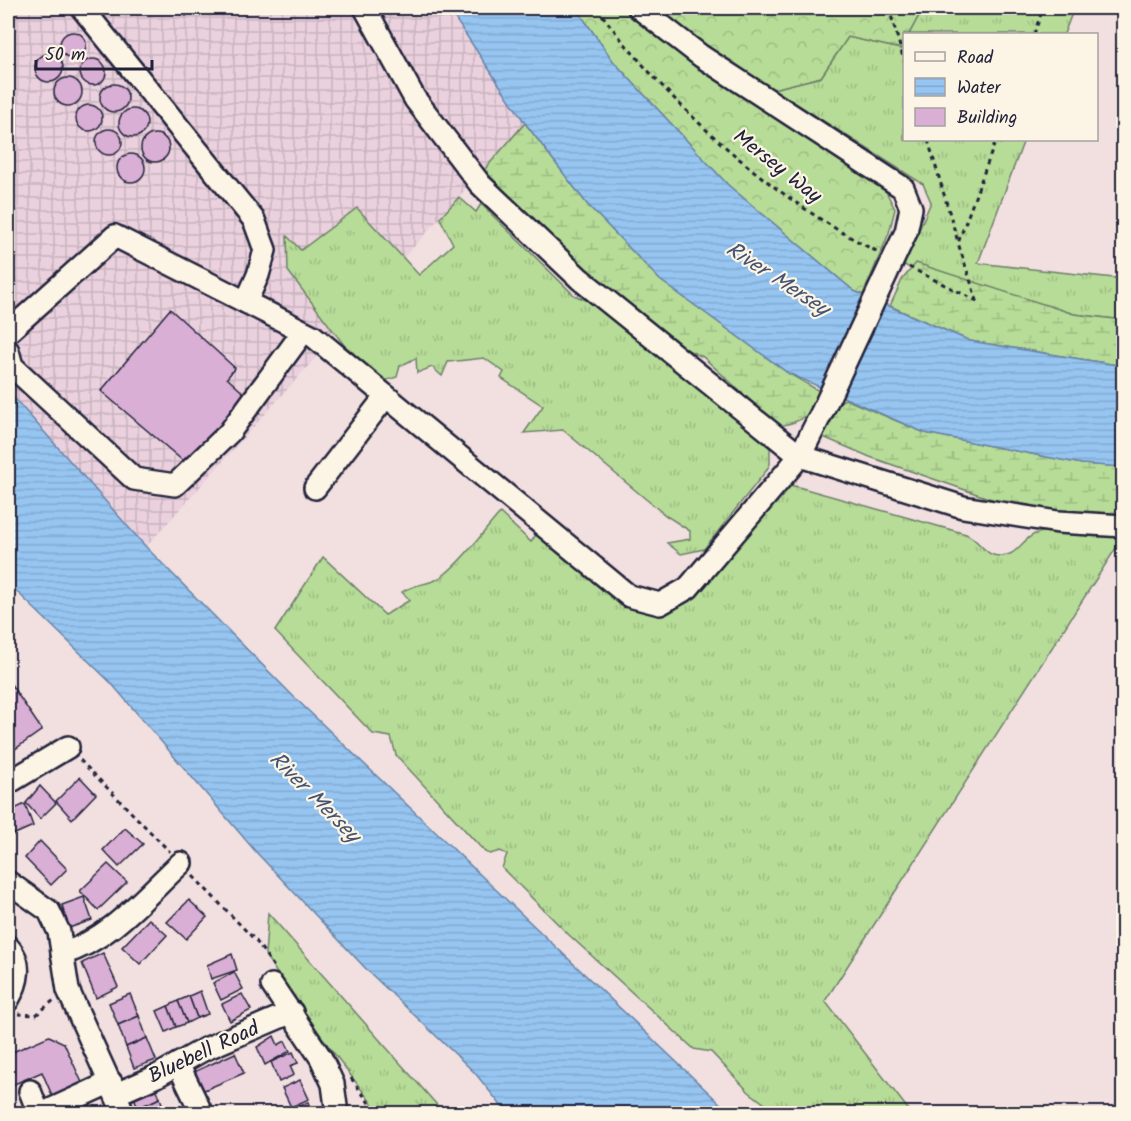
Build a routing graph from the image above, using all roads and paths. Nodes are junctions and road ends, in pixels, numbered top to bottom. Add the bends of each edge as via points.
1 (82, 8) edge
2 (364, 8) edge
3 (597, 8) edge
4 (639, 8) edge
5 (889, 8) edge
6 (1044, 8) edge
7 (1034, 33) edge
8 (903, 57) edge
9 (928, 141) edge
10 (996, 141) edge
11 (958, 243) junction
12 (884, 255) dead end
13 (904, 265) dead end
14 (246, 302) junction
15 (8, 332) edge
16 (303, 332) junction
17 (8, 351) edge
18 (386, 396) junction
19 (800, 456) junction
20 (315, 488) dead end
21 (1121, 526) edge
22 (68, 747) joint
23 (8, 783) edge
24 (181, 863) junction
25 (8, 882) edge
26 (8, 947) edge
27 (62, 954) junction
28 (274, 979) joint
29 (72, 999) junction
30 (11, 1006) edge
31 (292, 1012) junction
32 (178, 1064) junction
33 (349, 1075) dead end
34 (113, 1088) junction
35 (30, 1091) dead end
36 (40, 1113) edge
37 (124, 1113) edge
38 (202, 1113) edge
39 (337, 1113) edge
40 (376, 1113) edge

1 - 14 street via 254,220 265,250
2 - 19 street via 415,99 480,184 580,279
3 - 12 path, Mersey Way via 628,50 732,154 834,230
4 - 19 street, bridge via 701,56 903,188 911,208 906,232
5 - 8 path
6 - 7 path
9 - 11 path
10 - 11 path
11 - 13 path via 977,301
14 - 15 street via 115,236
14 - 16 street
16 - 17 street via 229,433 175,485 134,479 12,366
16 - 18 street
18 - 19 street via 629,596 660,604 688,588
18 - 20 street
19 - 21 street via 963,507 1058,522
22 - 23 street
22 - 24 path
24 - 27 street via 107,932 85,947
24 - 28 path via 256,940
25 - 27 street via 49,911 59,932
26 - 30 street via 18,974
27 - 29 street
28 - 31 street
29 - 30 path via 36,1015
29 - 34 street
31 - 32 street, Bluebell Road
31 - 39 street via 333,1084
32 - 34 street, Bluebell Road
32 - 38 street
33 - 40 path
34 - 36 street, Bluebell Road
34 - 37 street
35 - 36 street

